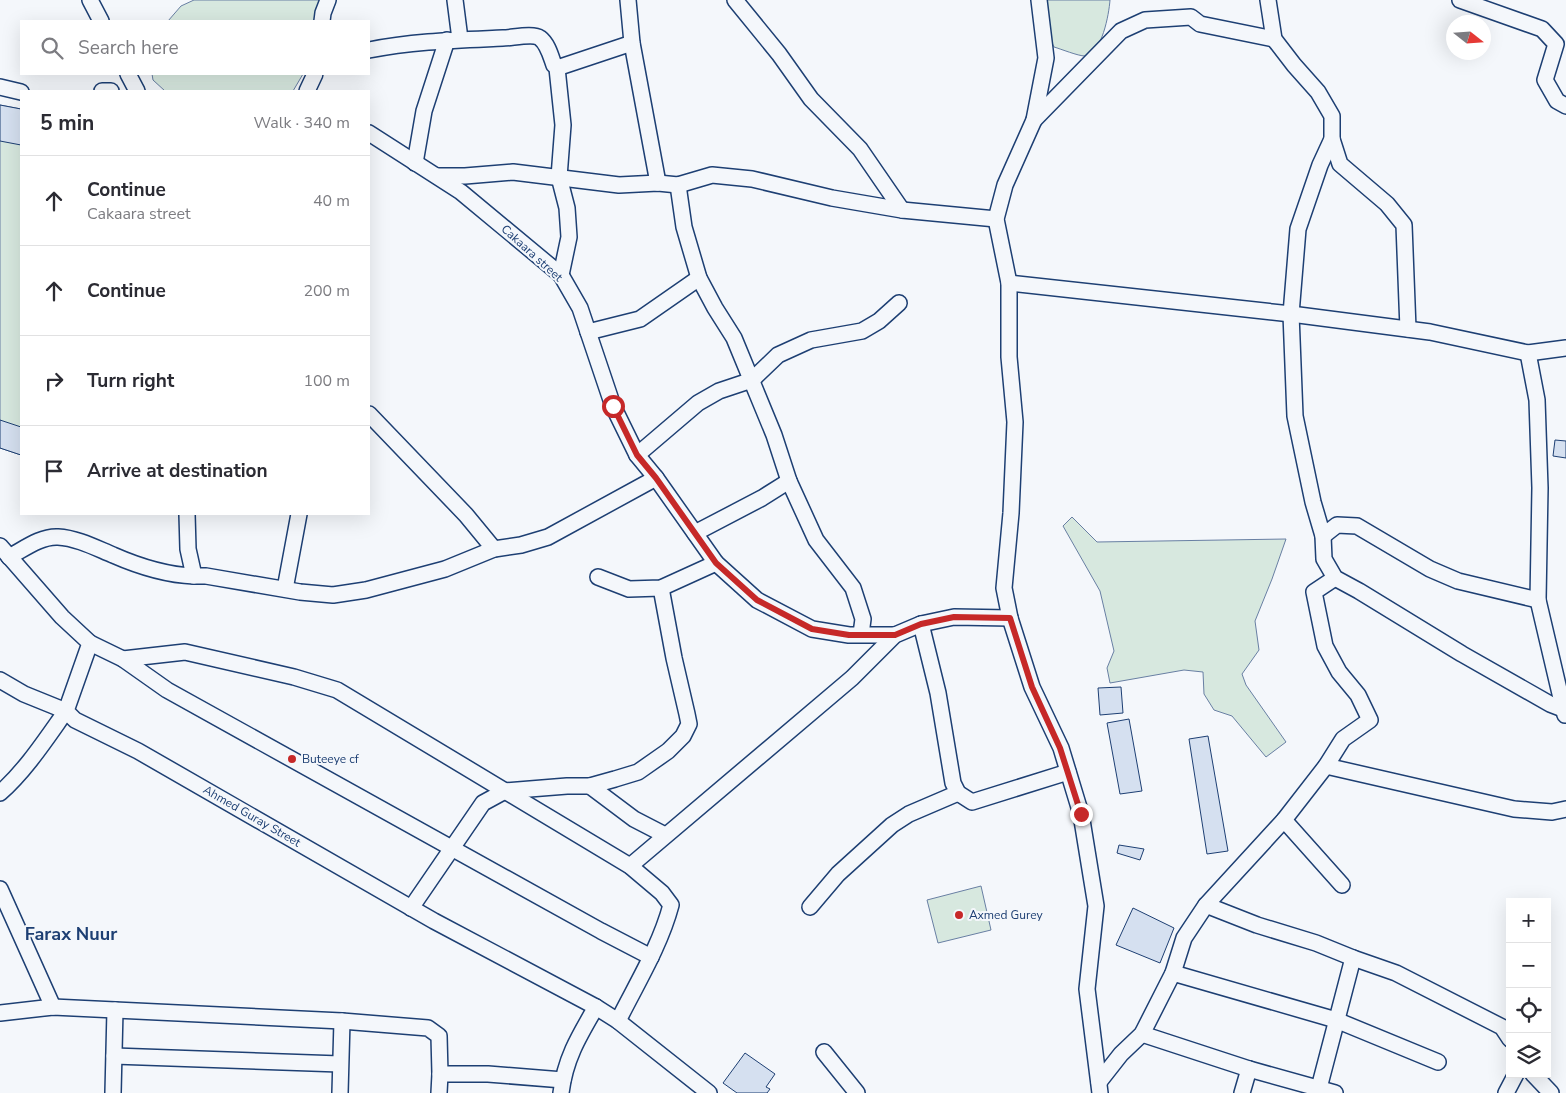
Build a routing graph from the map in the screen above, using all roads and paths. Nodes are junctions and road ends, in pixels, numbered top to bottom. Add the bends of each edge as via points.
1 (90, 0) edge
2 (328, 0) edge
3 (455, 0) edge
4 (628, 0) edge
5 (735, 0) edge
6 (1039, 0) edge
7 (1268, 0) edge
8 (1460, 0) edge
9 (100, 20) edge
10 (322, 20) edge
11 (1274, 39) junction
12 (453, 40) junction
13 (632, 43) junction
14 (370, 50) edge
15 (556, 68) junction
16 (129, 75) edge
17 (315, 75) edge
18 (0, 87) edge
19 (136, 90) edge
20 (307, 90) edge
21 (20, 92) edge
22 (1566, 106) edge
23 (1034, 120) junction
24 (370, 134) edge
25 (1332, 139) junction
26 (415, 163) junction
27 (437, 176) junction
28 (559, 177) junction
29 (658, 183) junction
30 (678, 185) junction
31 (902, 210) junction
32 (996, 219) junction
33 (561, 275) junction
34 (699, 278) junction
35 (1009, 283) junction
36 (899, 303) dead end
37 (1291, 314) junction
38 (1408, 329) junction
39 (588, 332) junction
40 (1566, 348) edge
41 (1528, 353) junction
42 (752, 380) junction
43 (371, 420) edge
44 (637, 455) junction
45 (656, 478) junction
46 (789, 481) junction
47 (187, 515) edge
48 (299, 515) edge
49 (695, 533) junction
50 (1322, 536) junction
51 (494, 550) junction
52 (5, 551) edge
53 (716, 563) junction
54 (194, 576) junction
55 (598, 576) dead end
56 (1335, 578) junction
57 (661, 588) junction
58 (285, 589) junction
59 (1538, 600) junction
60 (1010, 618) junction
61 (921, 624) junction
62 (861, 634) junction
63 (895, 635) junction
64 (90, 643) junction
65 (122, 659) junction
66 (0, 680) edge
67 (66, 711) junction
68 (1564, 714) edge
69 (1326, 766) junction
70 (1068, 772) junction
71 (590, 786) junction
72 (505, 791) junction
73 (0, 793) edge
74 (958, 793) junction
75 (1566, 809) edge
76 (1284, 820) junction
77 (665, 835) junction
78 (451, 848) junction
79 (630, 866) junction
80 (1342, 885) dead end
81 (0, 889) edge
82 (1206, 905) junction
83 (810, 907) dead end
84 (411, 908) junction
85 (651, 958) junction
86 (1353, 958) junction
87 (1173, 973) junction
88 (596, 1007) junction
89 (53, 1008) junction
90 (115, 1010) junction
91 (0, 1013) edge
92 (1336, 1020) junction
93 (342, 1021) junction
94 (618, 1021) junction
95 (1506, 1033) edge
96 (1142, 1034) junction
97 (824, 1052) dead end
98 (114, 1056) junction
99 (1438, 1062) dead end
100 (340, 1064) junction
101 (1249, 1069) junction
102 (440, 1074) junction
103 (1514, 1078) edge
104 (1537, 1078) edge
105 (562, 1086) edge
106 (1100, 1087) edge
107 (1319, 1088) junction
108 (113, 1093) edge
109 (340, 1093) edge
110 (439, 1093) edge
111 (709, 1093) edge
112 (857, 1093) edge
113 (1242, 1093) edge
114 (1335, 1093) edge
115 (1506, 1093) edge
116 (1551, 1093) edge

1 - 9 street
2 - 10 street
3 - 12 street
4 - 13 street
5 - 31 street via 811,99 860,149
6 - 23 street via 1046,58
7 - 11 street
8 - 22 street via 1542,29 1556,44 1545,80 1558,101
11 - 23 street via 1200,24 1191,17 1144,20 1121,32
11 - 25 street via 1318,92 1332,116
12 - 14 street via 396,44
12 - 15 street via 540,37
12 - 26 street via 424,111
13 - 15 street
13 - 29 street
15 - 28 street via 563,124
16 - 19 street
17 - 20 street
18 - 21 street
23 - 32 street via 1005,185
24 - 26 street, Cakaara street
25 - 37 street via 1298,229
25 - 38 street via 1340,164 1387,204 1404,224
26 - 27 street, Cakaara street
27 - 28 street via 512,172
27 - 33 street, Cakaara street
28 - 29 street via 619,185
28 - 33 street via 567,208 569,238
29 - 30 street
30 - 31 street via 712,176 752,179
30 - 34 street via 684,227
31 - 32 street
32 - 35 street
33 - 39 street, Cakaara street via 580,308
34 - 39 street via 640,320
34 - 42 street via 734,338
35 - 37 street
35 - 60 street via 1009,357 1015,422 1004,588
36 - 42 street via 879,322 862,331 810,340 778,355
37 - 38 street
37 - 50 street via 1295,416
38 - 41 street
39 - 44 street, Cakaara street via 613,406
40 - 41 street
41 - 59 street via 1537,400 1540,488
42 - 44 street via 719,391 698,403
42 - 46 street
43 - 51 street via 466,515
44 - 45 street, Cakaara street
45 - 49 street, Cakaara street
45 - 51 street via 548,537
46 - 49 street
46 - 62 street via 816,540 853,588 863,619
47 - 54 street via 188,549
48 - 58 street
49 - 53 street, Cakaara street
50 - 56 street via 1324,559
50 - 59 street via 1337,525 1357,526 1430,569 1458,581
51 - 58 street via 446,569 366,590 333,594
52 - 54 street via 58,537 133,564
52 - 64 street via 62,617
53 - 57 street
53 - 62 street, Cakaara street via 757,600 812,629
54 - 58 street
55 - 57 street via 629,589
56 - 68 street
56 - 69 street via 1314,592 1325,646 1339,672 1358,695 1370,720 1343,739
57 - 71 street via 689,724 683,736 668,751 638,772
59 - 68 street
60 - 61 street via 954,617
60 - 70 street via 1032,687
61 - 63 street
61 - 74 street via 938,693 953,783
62 - 63 street, Cakaara street
63 - 77 street via 852,678
64 - 65 street
64 - 67 street
65 - 72 street via 185,652 337,690
65 - 78 street via 167,690
66 - 67 street, Ahmed Guray Street
67 - 73 street
67 - 84 street, Ahmed Guray Street via 75,720 138,751
69 - 75 street via 1514,810 1552,812
69 - 76 street
70 - 74 street via 972,802
70 - 106 street via 1081,814 1096,906 1087,989
71 - 72 street
71 - 77 street via 634,820
72 - 78 street via 483,803
72 - 79 street
74 - 83 street via 892,825 838,874
76 - 80 street
76 - 82 street
77 - 79 street
78 - 84 street
78 - 85 street
79 - 85 street via 662,893 670,905
81 - 89 street
82 - 86 street
82 - 87 street via 1184,938
84 - 88 street, Ahmed Guray Street
85 - 94 street
86 - 92 street
86 - 95 street via 1396,973 1502,1027
87 - 92 street
87 - 96 street
88 - 94 street, Ahmed Guray Street
88 - 105 street via 573,1047
89 - 90 street
89 - 91 street
90 - 93 street
90 - 98 street
92 - 99 street
92 - 107 street
93 - 100 street
93 - 102 street via 428,1028 439,1036
94 - 111 street, Ahmed Guray Street
96 - 101 street
96 - 106 street via 1121,1054
97 - 112 street
98 - 100 street
98 - 108 street
100 - 109 street
101 - 107 street
101 - 113 street
102 - 105 street via 488,1074
102 - 110 street
103 - 115 street
104 - 116 street
107 - 114 street

